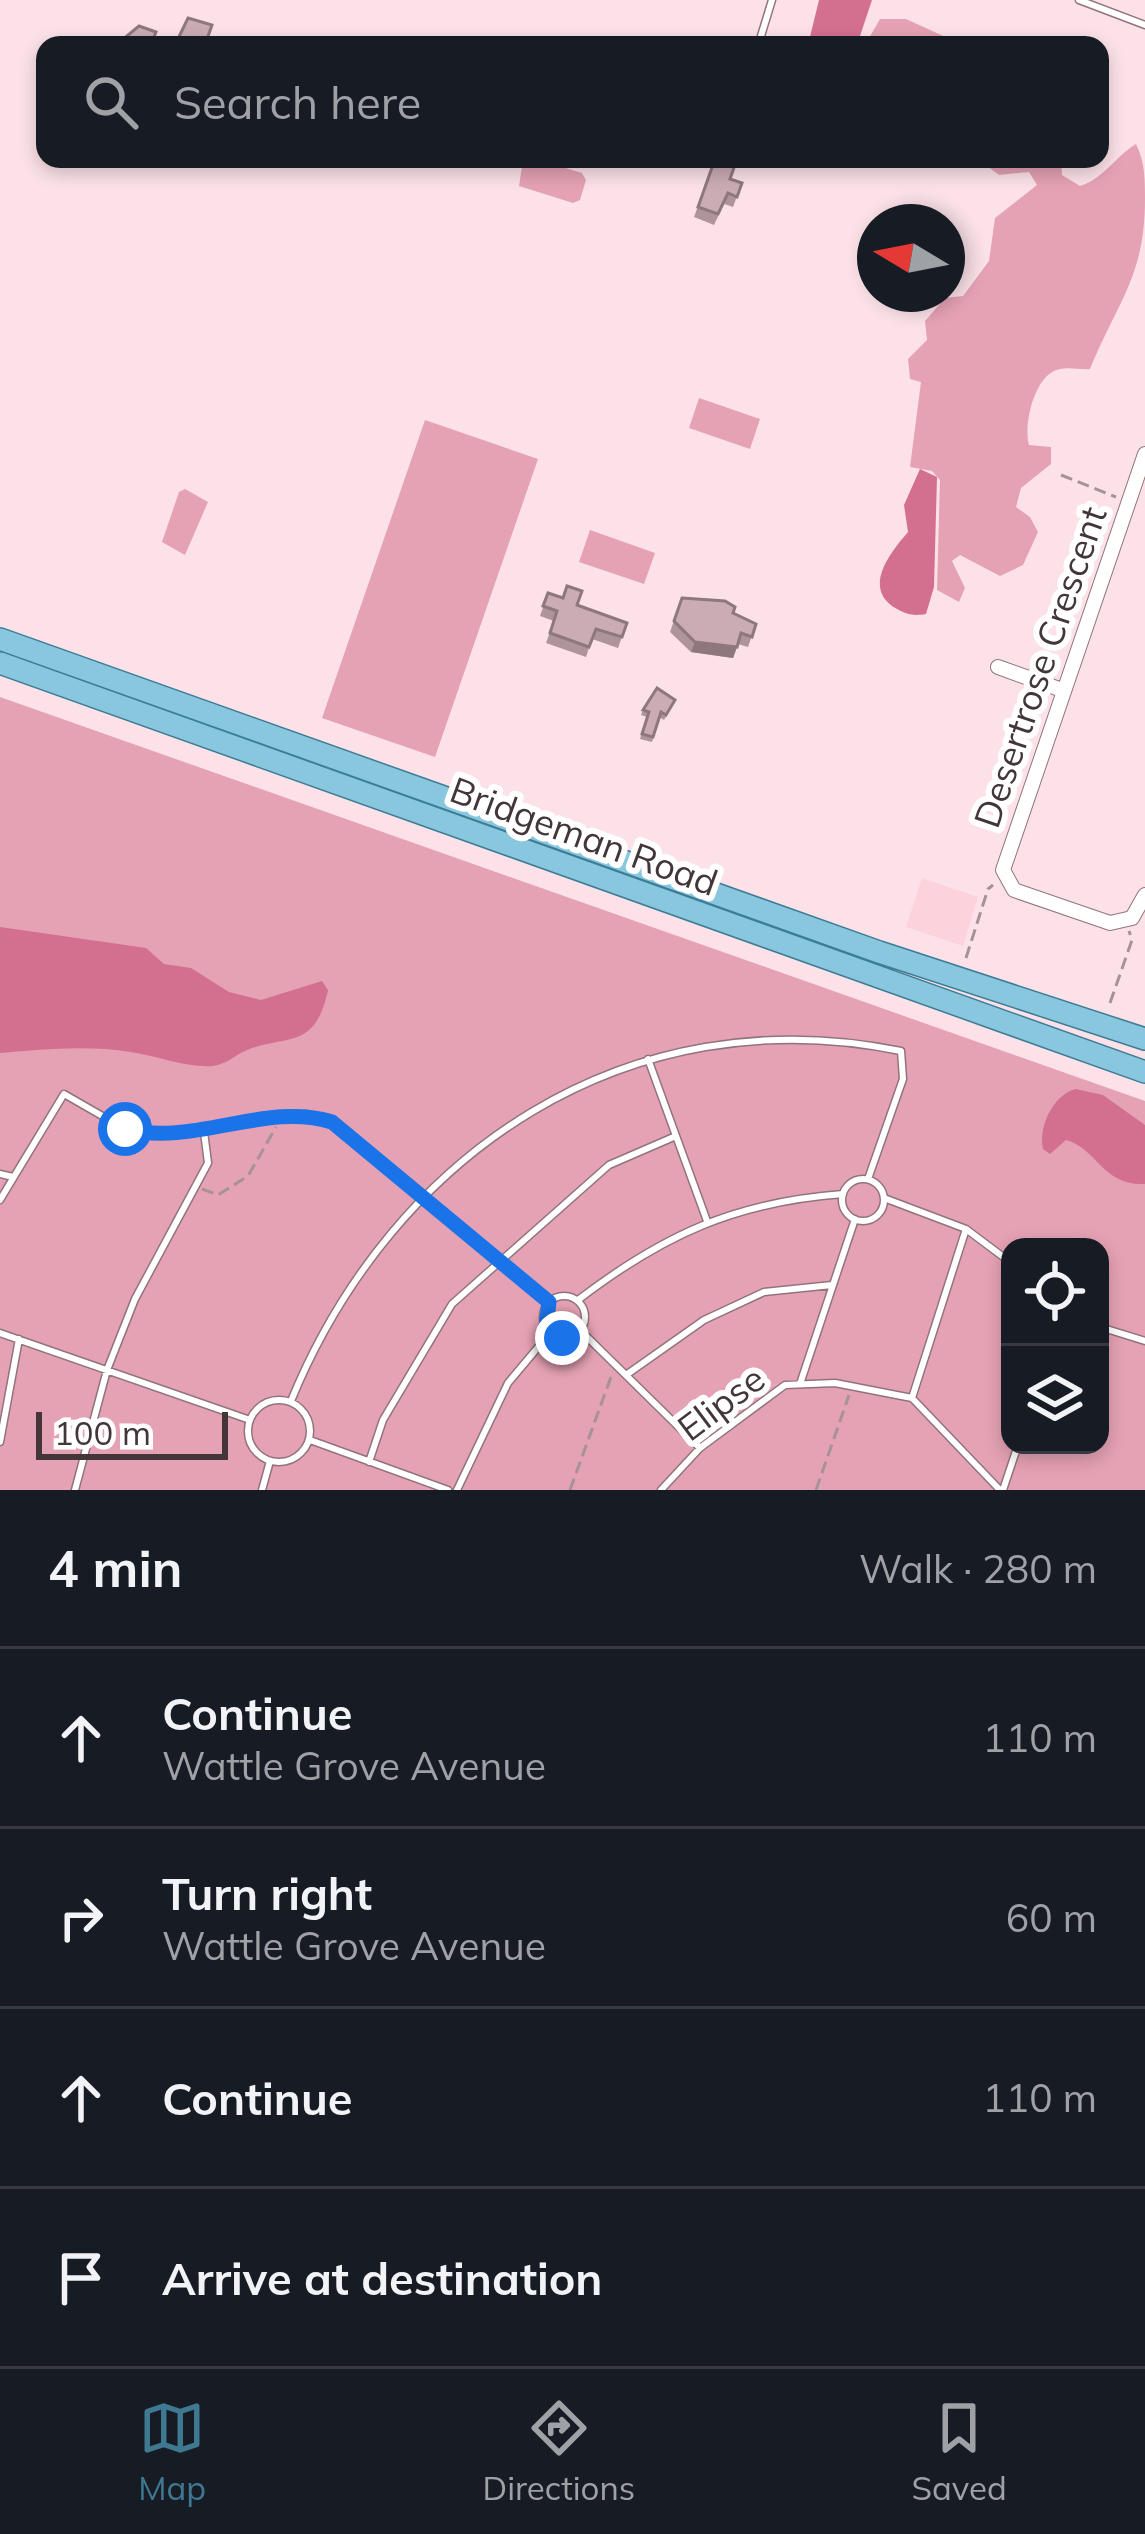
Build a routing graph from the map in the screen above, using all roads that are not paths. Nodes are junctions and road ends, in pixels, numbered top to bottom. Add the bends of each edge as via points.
1 (772, 0) edge
2 (1079, 0) edge
3 (1145, 25) edge
4 (761, 36) dead end
5 (1145, 454) edge
6 (0, 639) edge
7 (0, 663) edge
8 (998, 668) dead end
9 (1063, 690) junction
10 (1145, 895) edge
11 (1129, 920) junction
12 (1145, 931) edge
13 (1078, 1016) junction
14 (1145, 1039) edge
15 (1071, 1042) junction
16 (648, 1059) junction
17 (1145, 1072) edge
18 (204, 1132) junction
19 (676, 1136) junction
20 (0, 1174) edge
21 (14, 1177) junction
22 (868, 1179) junction
23 (843, 1194) junction
24 (426, 1198) junction
25 (884, 1198) junction
26 (0, 1200) edge
27 (855, 1219) junction
28 (707, 1221) junction
29 (966, 1229) junction
30 (1001, 1255) edge
31 (499, 1259) junction
32 (832, 1286) junction
33 (578, 1300) junction
34 (549, 1302) junction
35 (1109, 1330) edge
36 (580, 1331) junction
37 (0, 1333) edge
38 (550, 1333) junction
39 (19, 1339) junction
40 (1145, 1341) edge
41 (107, 1370) junction
42 (626, 1375) junction
43 (800, 1384) junction
44 (912, 1398) junction
45 (291, 1401) junction
46 (250, 1420) junction
47 (309, 1440) junction
48 (0, 1442) edge
49 (700, 1448) junction
50 (1015, 1454) edge
51 (270, 1461) junction
52 (369, 1462) junction
53 (75, 1490) edge
54 (262, 1490) edge
55 (448, 1490) edge
56 (457, 1490) edge
57 (661, 1490) edge
58 (1002, 1490) edge

1 - 4 lane
2 - 3 lane
5 - 9 street, Desertrose Crescent
6 - 13 main road, Bridgeman Road
7 - 15 main road, Bridgeman Road
8 - 9 street
9 - 11 street, Desertrose Crescent via 1005,878 1014,890 1111,923
10 - 11 street
11 - 12 street
13 - 14 main road, Bridgeman Road
13 - 15 main road
15 - 17 main road, Bridgeman Road
16 - 19 lane
16 - 22 lane via 711,1042 771,1038 901,1051 903,1079
16 - 24 lane via 556,1097 487,1140
18 - 21 lane via 125,1129 64,1094
18 - 24 lane via 307,1114 332,1122
18 - 41 lane via 208,1163
19 - 28 lane
19 - 31 lane via 609,1165
20 - 21 lane
21 - 26 lane
22 - 23 lane via 854,1180
22 - 25 lane
23 - 27 lane
23 - 28 lane via 772,1199
24 - 31 lane
24 - 45 lane via 366,1264 312,1350
25 - 27 lane via 875,1216
25 - 29 lane
27 - 32 lane
28 - 33 lane via 630,1260
29 - 30 lane
29 - 44 lane
31 - 34 lane
31 - 52 lane via 431,1336 382,1420
32 - 42 lane via 764,1292 704,1320
32 - 43 lane
33 - 34 lane
33 - 36 lane via 586,1316
34 - 38 lane via 543,1320
35 - 40 lane
36 - 38 lane
36 - 42 lane
37 - 39 lane
38 - 56 lane via 508,1383
39 - 41 lane
39 - 48 lane
41 - 46 lane
41 - 53 lane
42 - 49 lane
43 - 44 lane, Elipse
43 - 49 lane, Elipse via 785,1385
44 - 58 lane
45 - 46 lane via 270,1401
45 - 47 lane via 308,1418
46 - 51 lane via 250,1441
47 - 51 lane via 291,1460
47 - 52 lane
49 - 57 lane, Elipse
50 - 58 lane
51 - 54 lane
52 - 55 lane

